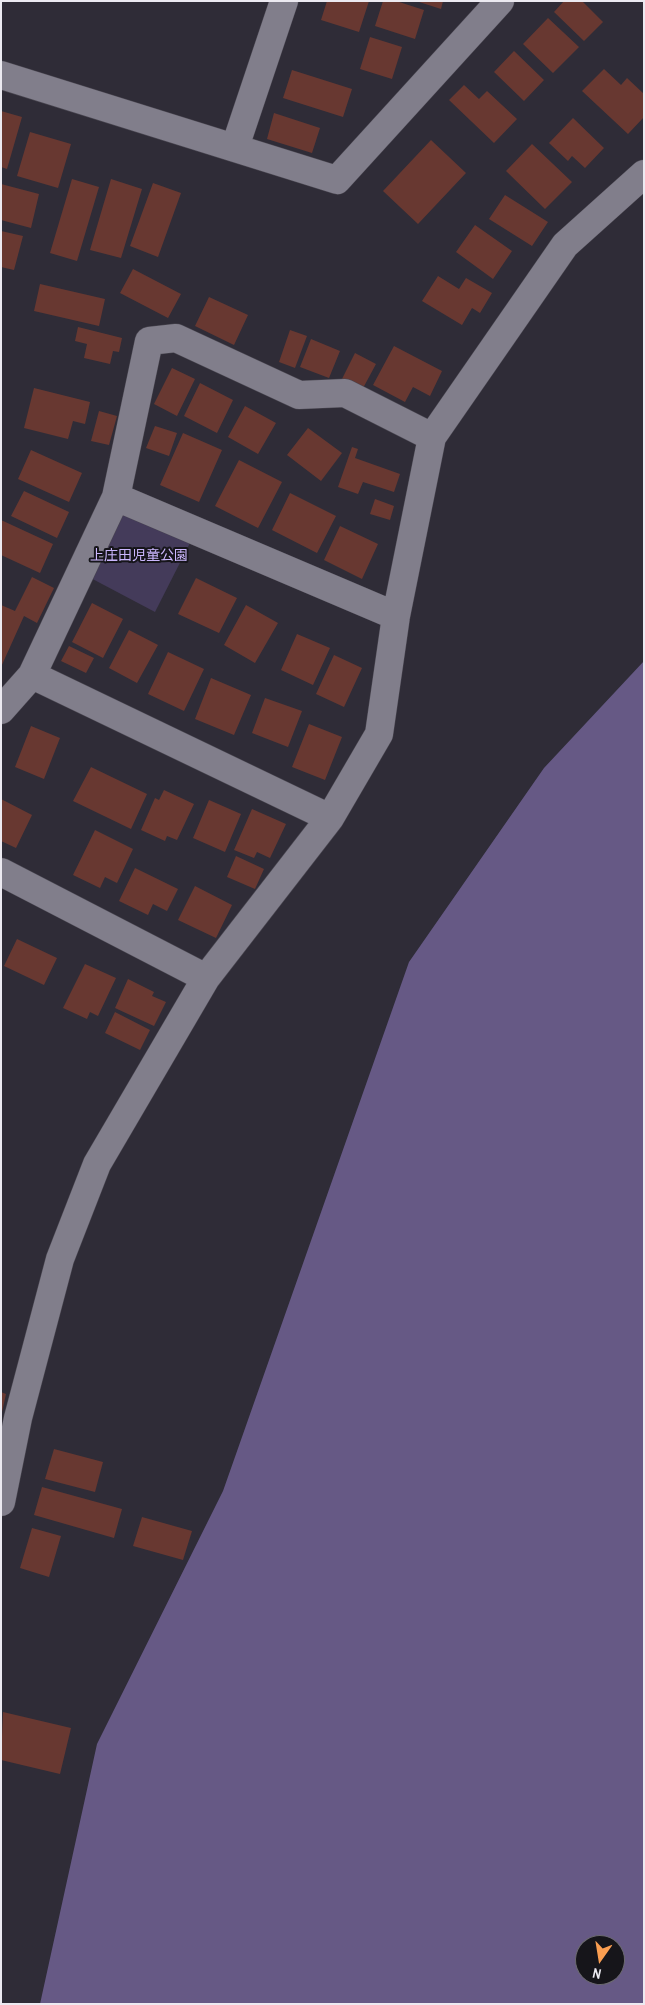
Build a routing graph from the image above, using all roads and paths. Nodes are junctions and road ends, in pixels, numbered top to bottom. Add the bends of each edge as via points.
1 (284, 1) edge
2 (500, 1) edge
3 (1, 74) edge
4 (234, 147) junction
5 (644, 174) edge
6 (432, 437) junction
7 (116, 497) junction
8 (396, 616) junction
9 (32, 674) junction
10 (1, 710) edge
11 (330, 818) junction
12 (1, 872) edge
13 (206, 978) junction
14 (1, 1502) edge

1 - 4 street
2 - 4 street via 337,180
3 - 4 street
5 - 6 street via 565,245
6 - 7 street via 345,393 299,395 176,338 149,341
6 - 8 street
7 - 8 street
7 - 9 street
8 - 11 street via 379,734
9 - 10 street
9 - 11 street
11 - 13 street
12 - 13 street
13 - 14 street via 98,1164 60,1259 18,1418

